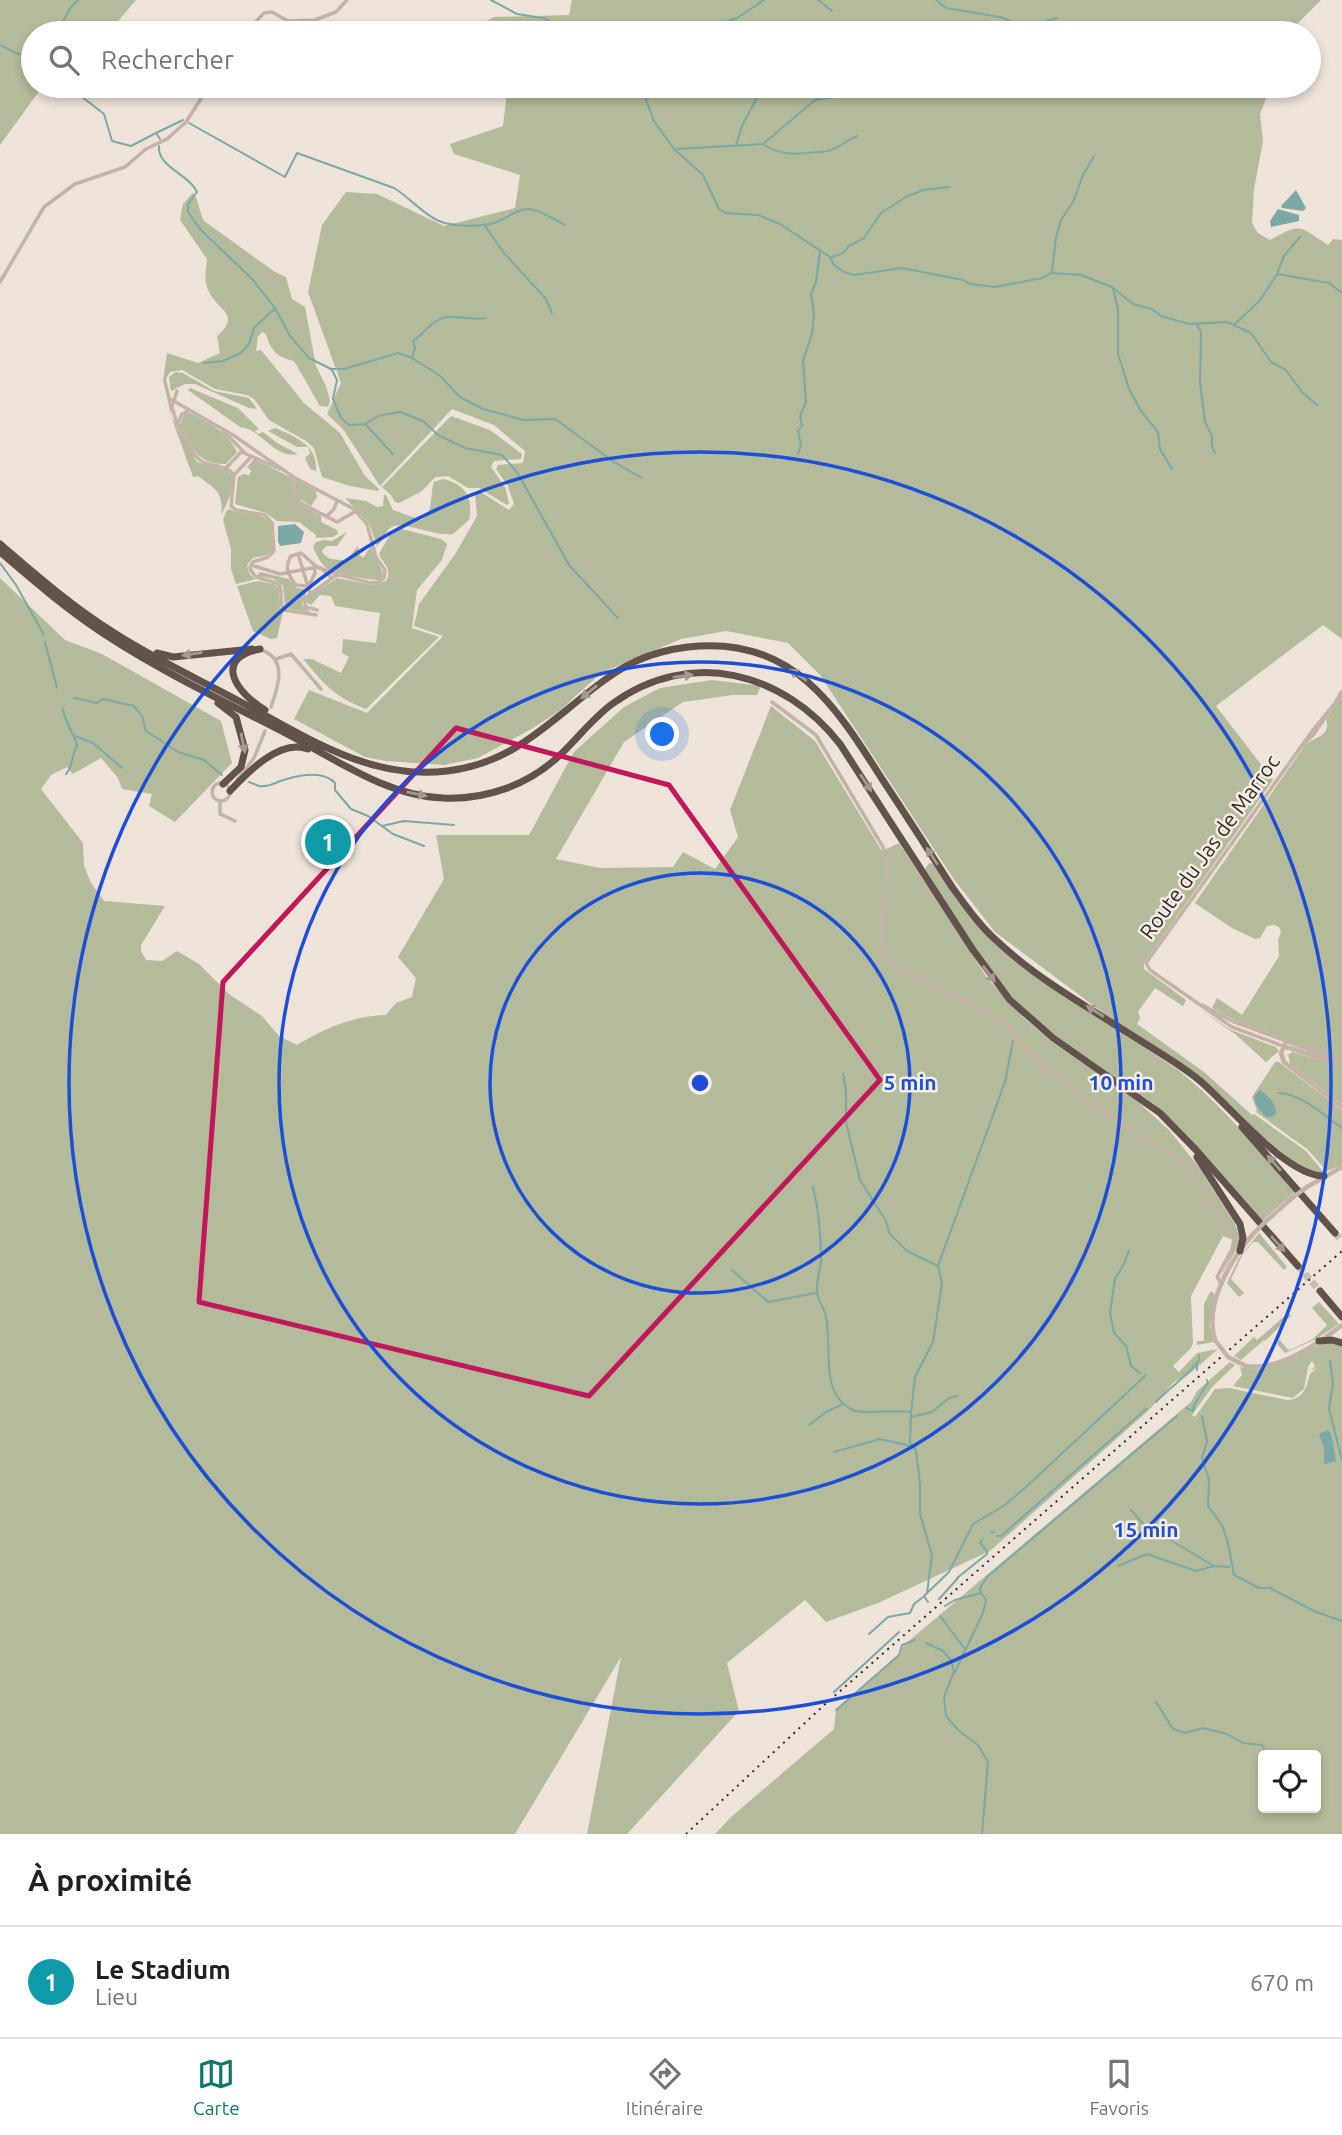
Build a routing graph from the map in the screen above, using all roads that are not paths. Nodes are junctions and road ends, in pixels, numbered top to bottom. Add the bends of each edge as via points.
1 (347, 0) edge
2 (256, 21) edge
3 (288, 21) edge
4 (288, 21) edge
5 (201, 98) edge
6 (0, 282) edge
7 (177, 391) dead end
8 (172, 400) junction
9 (189, 411) junction
10 (219, 427) junction
11 (180, 429) junction
12 (242, 451) junction
13 (251, 457) junction
14 (226, 468) junction
15 (284, 470) junction
16 (234, 475) junction
17 (291, 475) junction
18 (337, 500) junction
19 (356, 511) junction
20 (327, 516) junction
21 (0, 544) edge
22 (0, 552) edge
23 (298, 554) junction
24 (251, 565) junction
25 (317, 567) junction
26 (302, 570) junction
27 (288, 574) junction
28 (340, 575) junction
29 (332, 578) junction
30 (308, 589) junction
31 (80, 609) junction
32 (260, 649) junction
33 (276, 659) junction
34 (162, 667) junction
35 (321, 689) dead end
36 (1342, 691) edge
37 (772, 702) dead end
38 (271, 708) dead end
39 (265, 731) dead end
40 (358, 761) junction
41 (227, 787) junction
42 (394, 788) junction
43 (220, 801) junction
44 (235, 821) dead end
45 (1285, 1045) junction
46 (1152, 1048) junction
47 (1342, 1064) edge
48 (1124, 1086) junction
49 (1342, 1107) edge
50 (1342, 1167) edge
51 (1324, 1175) junction
52 (1335, 1233) dead end
53 (1240, 1251) junction
54 (1298, 1266) tunnel mouth
55 (1222, 1284) junction
56 (1320, 1292) tunnel mouth
57 (1342, 1317) edge
58 (1342, 1325) edge
59 (1319, 1341) junction
60 (1342, 1343) edge

1 - 3 street via 336,12 315,20
2 - 4 street via 272,12
5 - 6 street via 186,122 167,139 125,166 68,188 44,207
7 - 8 street
8 - 9 street
8 - 11 street
9 - 10 street
9 - 11 street via 179,418
10 - 12 street
10 - 15 street
11 - 14 street via 200,460
12 - 13 street
12 - 14 street
13 - 15 street
13 - 16 street
14 - 16 street
15 - 17 street
16 - 24 street via 233,508 265,515 272,523 274,551
17 - 18 street
17 - 20 street via 298,501
18 - 19 street
18 - 20 street
19 - 20 street via 339,523
19 - 28 street via 370,530 385,576 374,583
21 - 31 highway
22 - 34 highway via 93,626
23 - 25 street
23 - 26 street
23 - 27 street via 287,562
24 - 27 street
24 - 30 street via 255,576 280,586 284,610 317,613 304,604
25 - 26 street
25 - 28 street
25 - 29 street
25 - 30 street
26 - 27 street
26 - 30 street
27 - 30 street via 298,586
28 - 29 street
29 - 30 street
32 -> 31 highway via 167,657
31 - 40 highway via 149,653 331,751
32 - 33 street
32 - 40 highway via 237,661 234,676 240,690 263,709
33 - 35 street via 291,654
33 - 38 street via 279,679
34 -> 41 highway via 236,717 245,759
34 - 42 highway
36 - 45 street, Route du Jas de Marroc via 1147,961 1147,966 1171,985 1221,1016
37 - 55 street via 817,735 883,847 887,865 881,940 886,958 1000,1018 1040,1063 1188,1168 1233,1235 1232,1249 1217,1277
39 - 41 street via 254,758
46 -> 40 highway via 1027,967 995,939 952,887 831,702 804,678 758,654 707,646 642,658 602,681 533,738 479,764 410,772
41 - 42 highway via 283,749 296,746
41 - 43 street via 227,799
41 - 43 street via 212,789 213,797
42 -> 48 highway via 444,799 502,790 543,769 627,694 663,679 717,673 765,684 805,707 840,744 1010,1000 1053,1038
43 - 44 street via 221,815
45 - 47 street
45 - 49 street via 1284,1062
46 - 51 highway via 1198,1079 1294,1165
52 -> 46 highway via 1215,1098
48 - 53 highway via 1198,1159 1240,1224
48 -> 54 highway via 1178,1131
50 - 51 street
51 - 53 street, bridge via 1264,1223
53 - 55 street
55 - 59 street, bridge via 1213,1319 1215,1339 1228,1357 1257,1367
56 - 57 highway
58 - 59 street
59 - 60 highway

